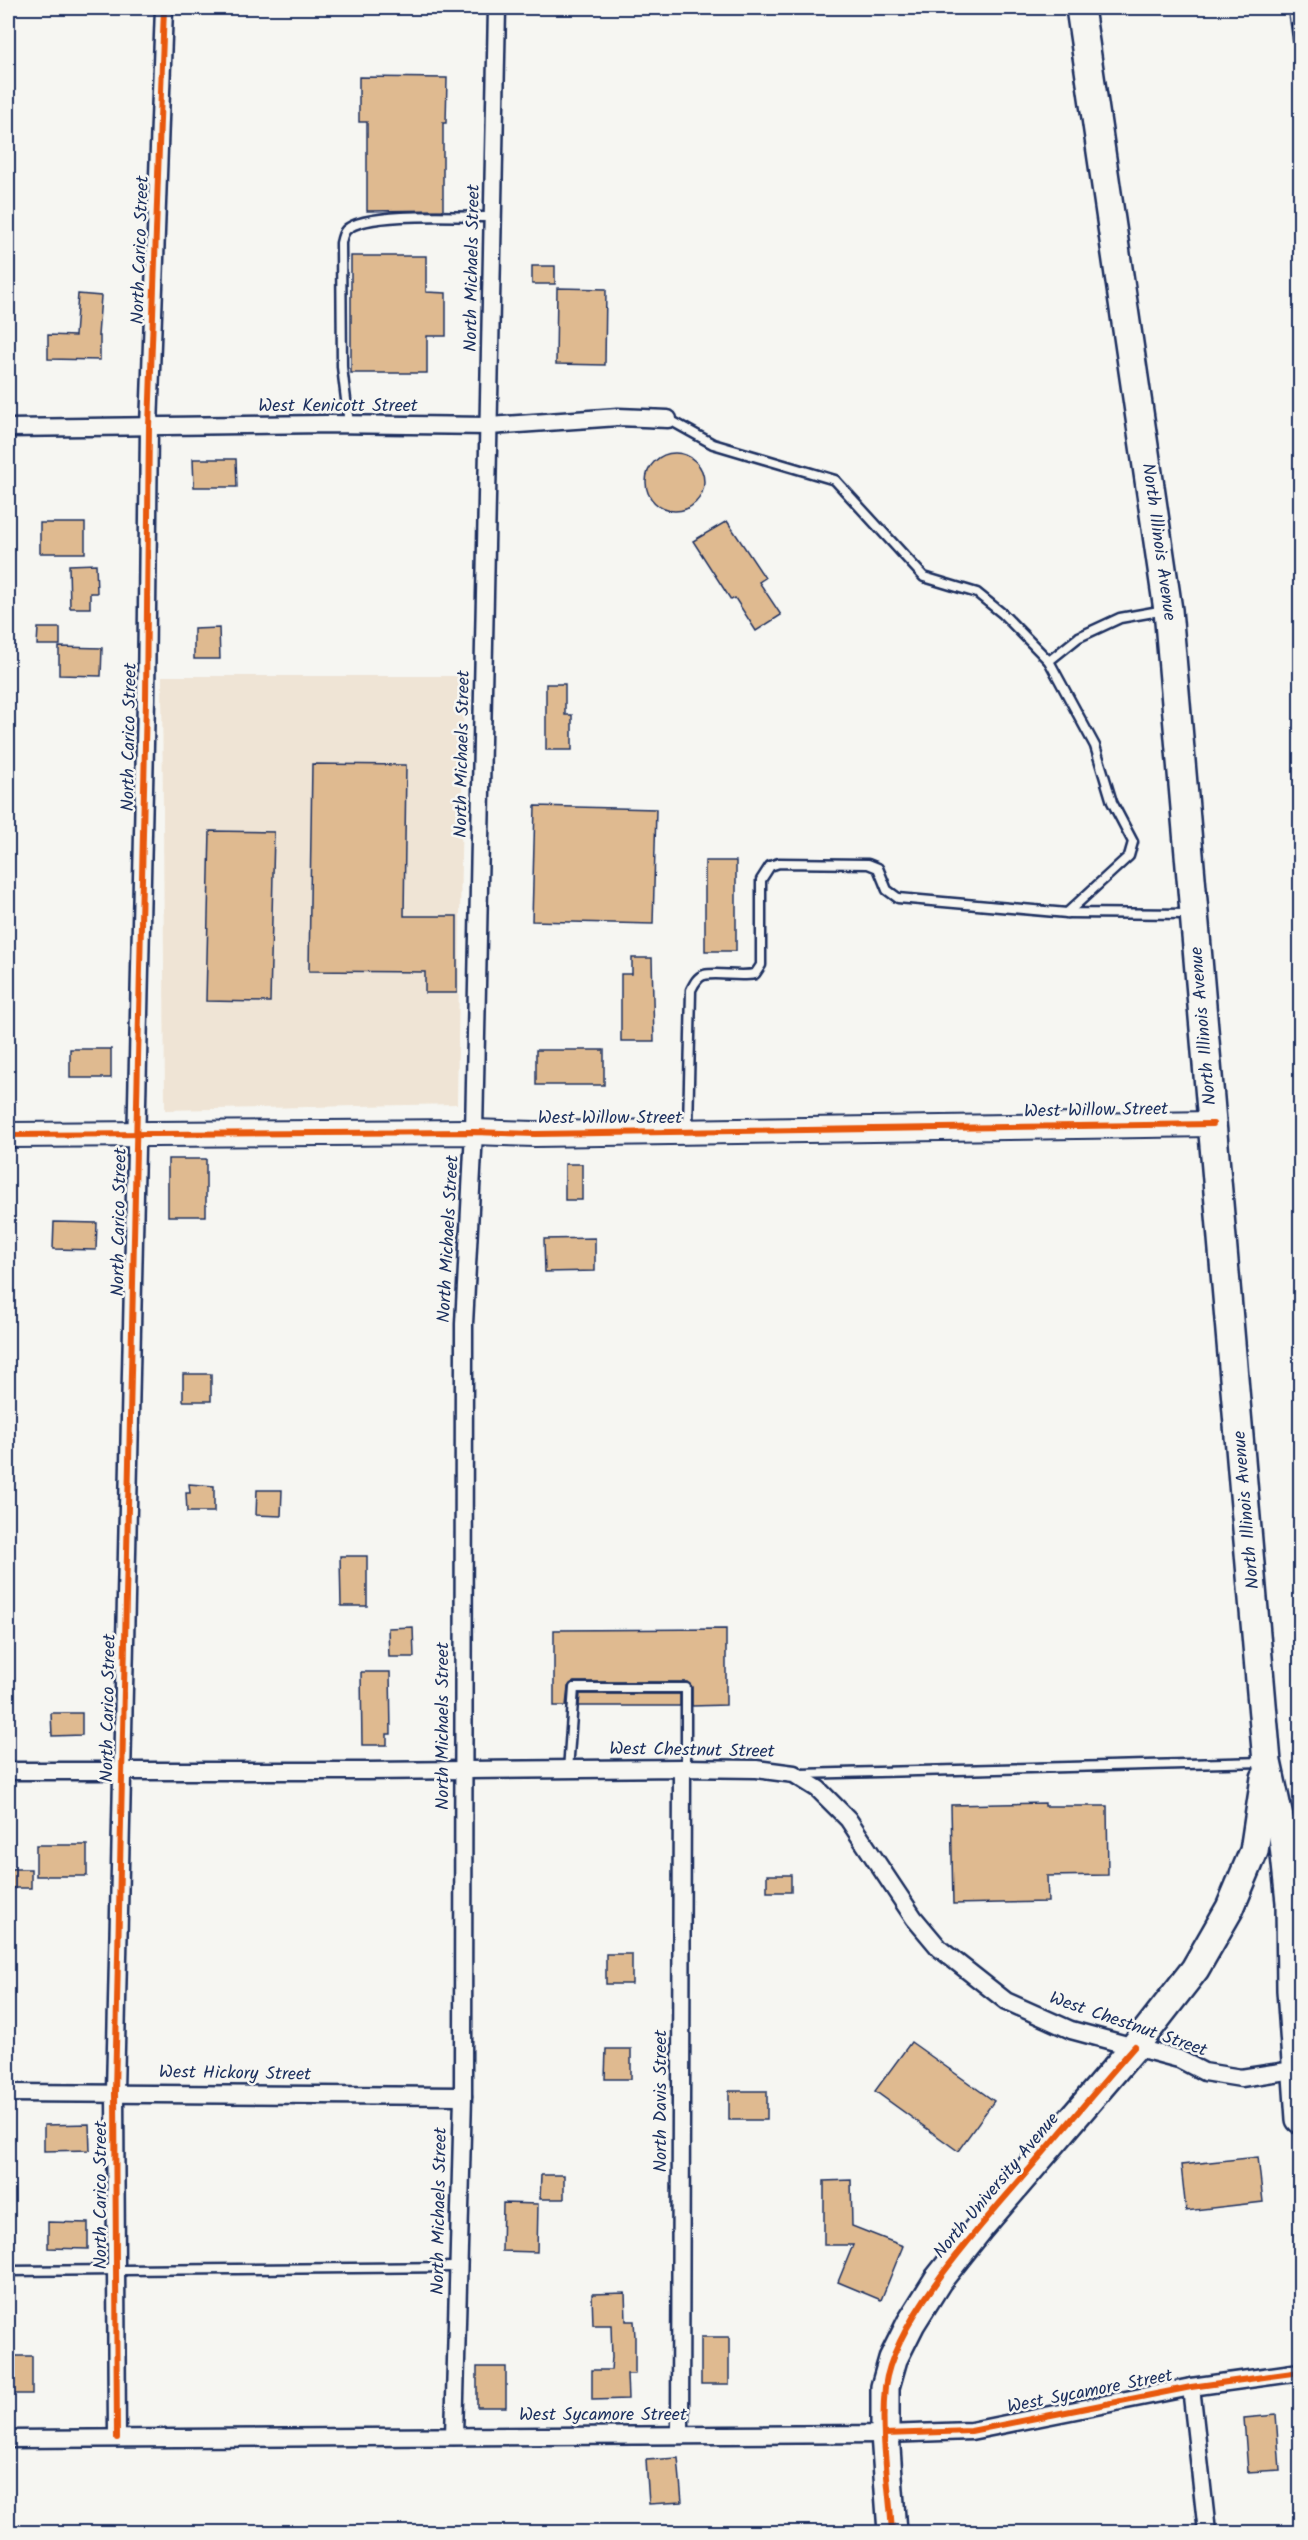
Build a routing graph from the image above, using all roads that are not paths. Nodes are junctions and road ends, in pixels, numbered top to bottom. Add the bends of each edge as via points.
1 (164, 8) edge
2 (496, 8) edge
3 (1080, 8) edge
4 (493, 217) junction
5 (668, 419) joint
6 (349, 424) junction
7 (490, 426) junction
8 (149, 427) junction
9 (8, 428) edge
10 (1168, 610) junction
11 (1049, 661) junction
12 (1067, 913) junction
13 (1196, 914) junction
14 (1213, 1124) junction
15 (474, 1132) junction
16 (688, 1132) junction
17 (8, 1134) edge
18 (137, 1134) junction
19 (1267, 1762) junction
20 (684, 1768) junction
21 (462, 1770) junction
22 (568, 1770) junction
23 (8, 1771) edge
24 (122, 1771) junction
25 (794, 1774) junction
26 (1135, 2046) junction
27 (1298, 2070) edge
28 (115, 2092) junction
29 (8, 2093) edge
30 (463, 2096) junction
31 (1300, 2119) edge
32 (458, 2267) junction
33 (116, 2268) junction
34 (8, 2271) edge
35 (1300, 2372) edge
36 (1191, 2387) junction
37 (680, 2434) junction
38 (885, 2434) junction
39 (454, 2436) junction
40 (117, 2438) junction
41 (8, 2439) edge
42 (892, 2532) edge
43 (1207, 2532) edge

1 - 8 street, North Carico Street
2 - 4 street, North Michaels Street
3 - 10 main road, North Illinois Avenue
4 - 6 lane via 379,218 346,230 341,243 342,367
4 - 7 street, North Michaels Street
5 - 7 street, West Kenicott Street via 618,417
5 - 11 lane via 713,444 836,480 924,577 977,593
6 - 7 street, West Kenicott Street
6 - 8 street, West Kenicott Street
7 - 15 street, North Michaels Street
8 - 9 street, West Kenicott Street
8 - 18 street, North Carico Street
10 - 11 lane via 1120,618 1079,637
10 - 13 main road, North Illinois Avenue
11 - 12 lane via 1095,746 1112,802 1133,842 1129,855
12 - 13 lane
12 - 16 lane via 898,898 887,890 878,868 868,864 770,866 761,880 761,965 755,974 744,976 704,975 691,990
13 - 14 main road, North Illinois Avenue
14 - 16 street, West Willow Street
14 - 19 main road, North Illinois Avenue
15 - 16 street, West Willow Street
15 - 18 street, West Willow Street
15 - 21 street, North Michaels Street via 464,1324
17 - 18 street, West Willow Street
18 - 24 street, North Carico Street
19 - 25 lane
19 - 26 main road, North University Avenue via 1254,1851 1230,1908 1195,1969
19 - 27 main road, North Illinois Avenue via 1283,1836 1290,1902 1291,1990
20 - 22 street, West Chestnut Street
20 - 22 lane via 686,1688 574,1688
20 - 25 street, West Chestnut Street
20 - 37 street, North Davis Street
21 - 22 street, West Chestnut Street
21 - 24 street, West Chestnut Street
21 - 30 street, North Michaels Street
23 - 24 street, West Chestnut Street
24 - 28 street, North Carico Street
25 - 26 street, West Chestnut Street via 818,1789 848,1819 914,1918 940,1949 1006,2001 1071,2030
26 - 27 street, West Chestnut Street via 1179,2059 1204,2072 1241,2078
26 - 38 main road, North University Avenue via 938,2280 893,2359 885,2387
27 - 31 main road, North Illinois Avenue
28 - 29 street, West Hickory Street
28 - 30 street, West Hickory Street
28 - 33 street, North Carico Street
30 - 32 street, North Michaels Street
32 - 33 lane
32 - 39 street, North Michaels Street
33 - 34 lane
33 - 40 street, North Carico Street
35 - 36 street, West Sycamore Street
36 - 38 street, West Sycamore Street via 971,2430
36 - 43 street
37 - 38 street, West Sycamore Street
37 - 39 street, West Sycamore Street
38 - 42 main road, North University Avenue
39 - 40 street, West Sycamore Street
40 - 41 street, West Sycamore Street

